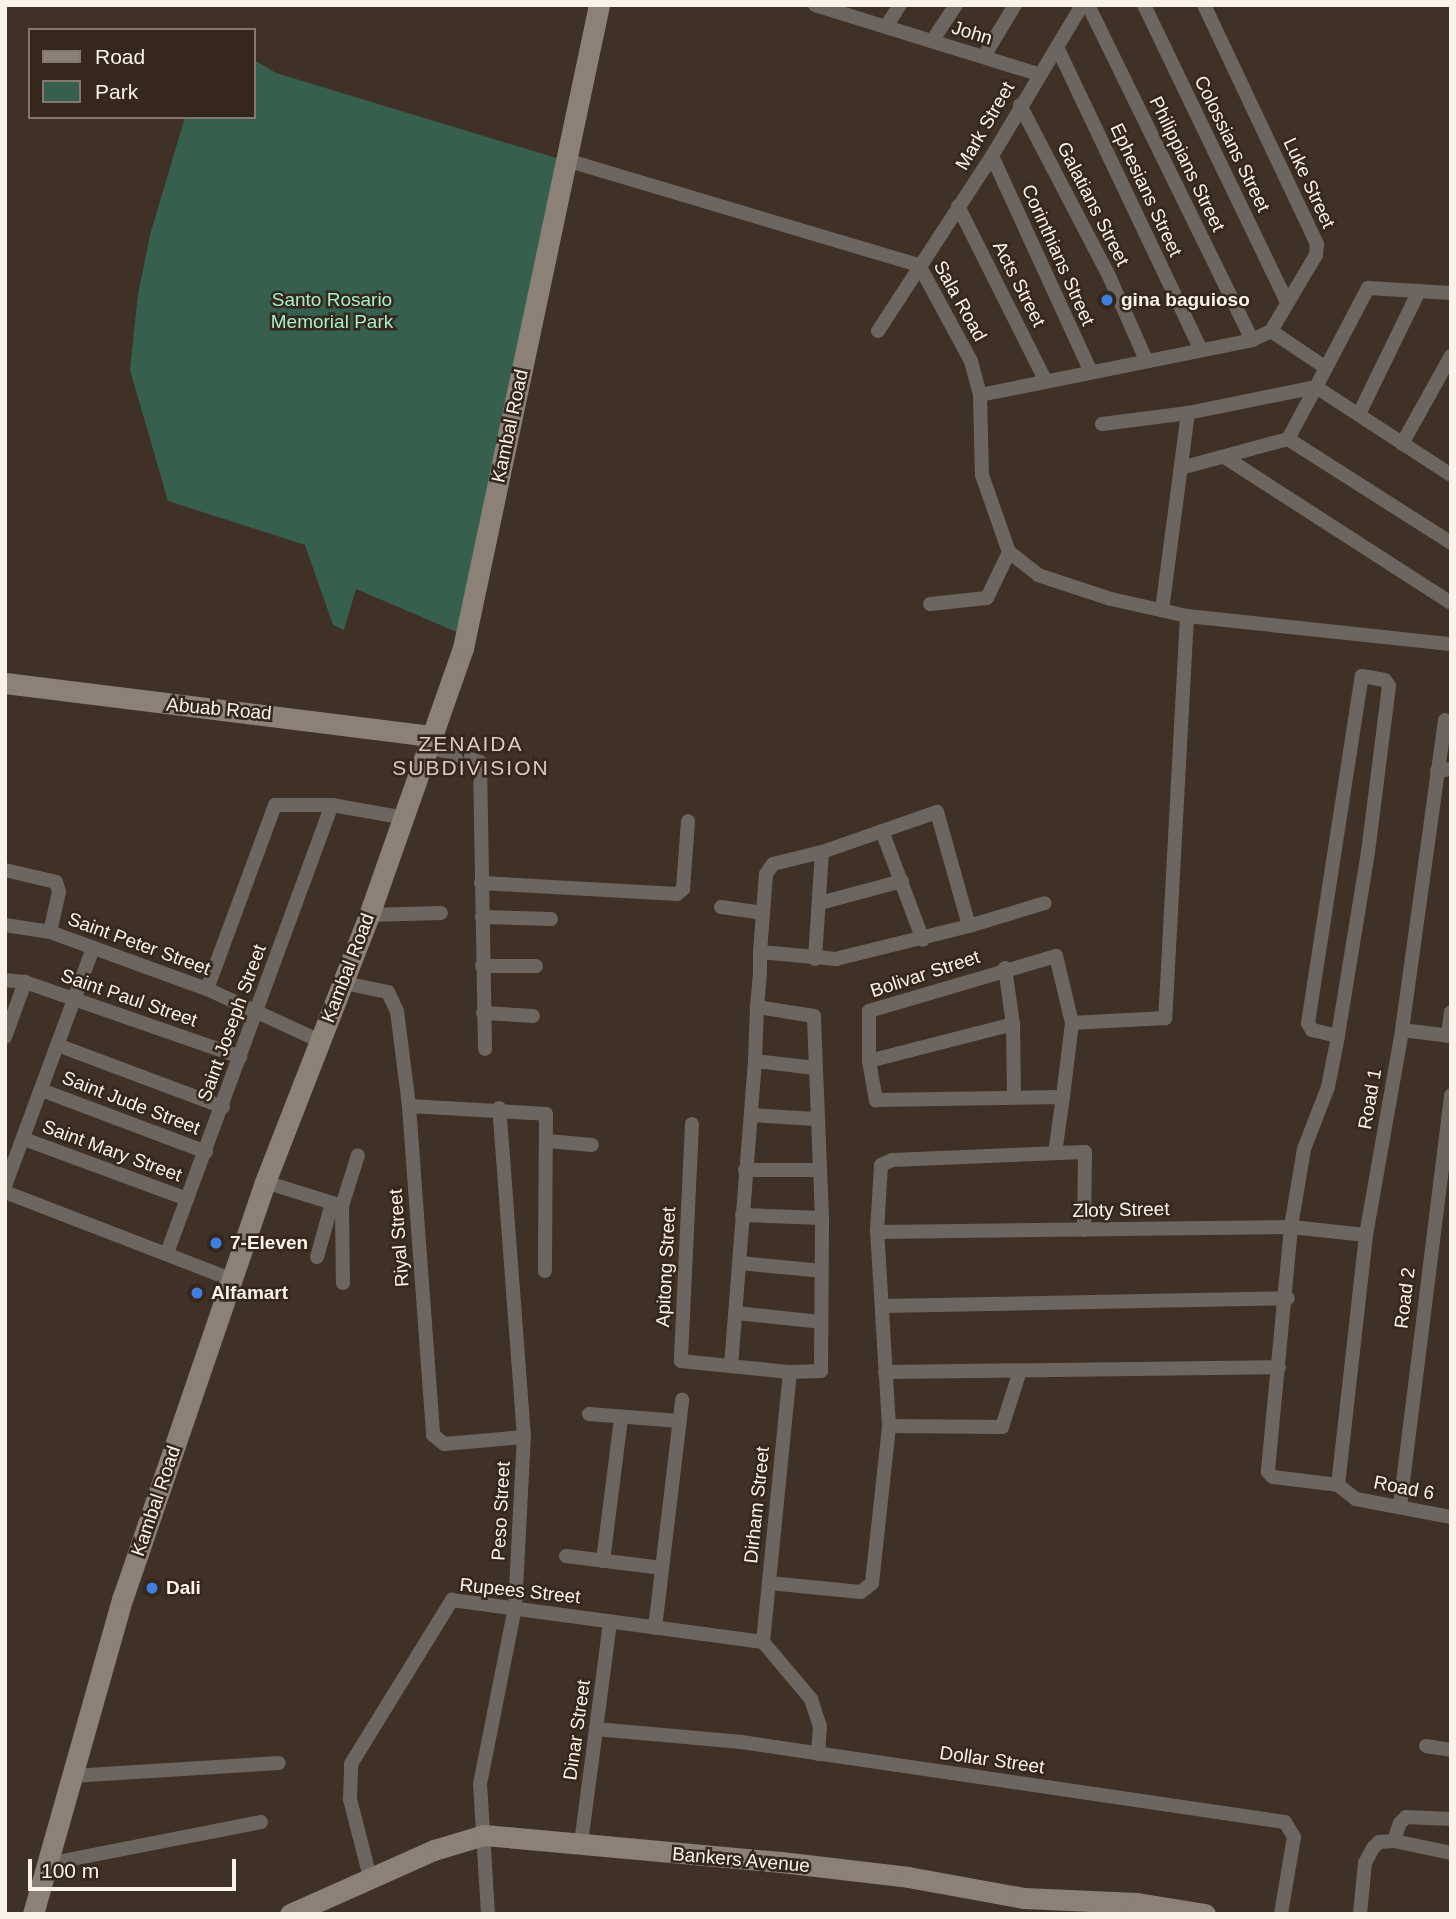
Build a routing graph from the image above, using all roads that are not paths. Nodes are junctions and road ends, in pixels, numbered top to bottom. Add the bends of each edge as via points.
1 (599, 5) edge
2 (815, 5) edge
3 (900, 5) edge
4 (956, 5) edge
5 (1015, 5) edge
6 (1082, 5) edge
7 (1088, 5) edge
8 (1144, 5) edge
9 (1204, 5) edge
10 (835, 9) edge
11 (886, 27) junction
12 (932, 41) junction
13 (1057, 47) junction
14 (984, 57) junction
15 (1038, 74) junction
16 (1020, 105) junction
17 (992, 156) junction
18 (566, 159) junction
19 (958, 206) junction
20 (919, 265) junction
21 (1419, 291) junction
22 (1451, 293) edge
23 (1286, 300) junction
24 (878, 331) dead end
25 (1271, 331) junction
26 (1252, 340) junction
27 (1201, 350) junction
28 (1451, 356) edge
29 (1146, 360) junction
30 (1326, 368) junction
31 (1090, 370) junction
32 (1045, 380) junction
33 (1316, 387) junction
34 (981, 395) junction
35 (1188, 413) junction
36 (1359, 414) junction
37 (1102, 424) dead end
38 (1288, 439) junction
39 (1402, 444) junction
40 (1226, 458) junction
41 (1181, 468) junction
42 (1450, 472) edge
43 (1451, 543) edge
44 (1009, 552) junction
45 (1451, 603) edge
46 (930, 604) dead end
47 (1162, 610) junction
48 (1187, 615) junction
49 (1451, 644) edge
50 (5, 683) edge
51 (1445, 720) dead end
52 (432, 742) junction
53 (1444, 770) edge
54 (332, 805) junction
55 (405, 818) junction
56 (688, 821) dead end
57 (882, 831) junction
58 (822, 852) junction
59 (5, 870) edge
60 (902, 881) junction
61 (481, 883) junction
62 (820, 903) junction
63 (1045, 903) dead end
64 (721, 907) dead end
65 (441, 913) dead end
66 (763, 913) junction
67 (369, 915) junction
68 (482, 917) junction
69 (551, 919) dead end
70 (5, 925) edge
71 (969, 926) junction
72 (50, 932) junction
73 (923, 940) junction
74 (93, 948) junction
75 (760, 952) junction
76 (815, 959) junction
77 (482, 966) junction
78 (536, 966) dead end
79 (1004, 968) junction
80 (5, 979) edge
81 (25, 982) junction
82 (344, 983) junction
83 (207, 989) junction
84 (77, 999) junction
85 (757, 1007) junction
86 (257, 1008) junction
87 (1451, 1012) edge
88 (483, 1013) junction
89 (533, 1016) dead end
90 (1072, 1023) junction
91 (1013, 1024) junction
92 (1402, 1030) junction
93 (1338, 1036) junction
94 (1449, 1036) edge
95 (5, 1037) edge
96 (320, 1041) junction
97 (60, 1046) junction
98 (485, 1049) dead end
99 (240, 1058) junction
100 (755, 1061) junction
101 (869, 1061) junction
102 (815, 1068) junction
103 (44, 1091) junction
104 (1014, 1095) junction
105 (1451, 1095) edge
106 (1063, 1097) junction
107 (409, 1106) junction
108 (223, 1107) junction
109 (499, 1108) junction
110 (751, 1115) junction
111 (816, 1119) junction
112 (692, 1124) dead end
113 (24, 1139) junction
114 (548, 1141) junction
115 (592, 1145) dead end
116 (206, 1152) junction
117 (1055, 1153) junction
118 (358, 1155) dead end
119 (745, 1170) junction
120 (820, 1170) junction
121 (265, 1182) junction
122 (5, 1186) edge
123 (5, 1192) edge
124 (187, 1199) junction
125 (337, 1205) junction
126 (742, 1215) junction
127 (822, 1218) junction
128 (1292, 1227) junction
129 (1084, 1230) junction
130 (877, 1232) junction
131 (1366, 1235) junction
132 (167, 1253) junction
133 (317, 1257) dead end
134 (740, 1263) junction
135 (821, 1270) junction
136 (545, 1271) dead end
137 (231, 1279) junction
138 (344, 1283) dead end
139 (1288, 1298) junction
140 (882, 1306) junction
141 (736, 1313) junction
142 (821, 1322) junction
143 (731, 1366) junction
144 (1279, 1367) junction
145 (1020, 1371) junction
146 (790, 1372) junction
147 (885, 1372) junction
148 (682, 1400) dead end
149 (589, 1414) dead end
150 (621, 1419) junction
151 (680, 1421) junction
152 (889, 1426) junction
153 (523, 1437) junction
154 (1338, 1485) junction
155 (1400, 1506) junction
156 (1451, 1517) edge
157 (566, 1556) dead end
158 (603, 1561) junction
159 (662, 1568) junction
160 (769, 1583) junction
161 (516, 1607) junction
162 (610, 1622) junction
163 (655, 1628) junction
164 (763, 1642) junction
165 (596, 1729) junction
166 (1426, 1746) dead end
167 (1451, 1751) edge
168 (818, 1754) junction
169 (279, 1763) dead end
170 (72, 1776) junction
171 (1451, 1819) edge
172 (261, 1822) dead end
173 (484, 1836) junction
174 (1394, 1841) junction
175 (581, 1843) junction
176 (1451, 1853) edge
177 (47, 1864) junction
178 (371, 1881) junction
179 (1023, 1906) edge
180 (33, 1914) edge
181 (290, 1914) edge
182 (488, 1914) edge
183 (1205, 1914) edge
184 (1281, 1914) edge
185 (1360, 1914) edge

1 - 18 main road, Kambal Road
2 - 10 street, John
3 - 11 street
4 - 12 street
5 - 14 street
6 - 13 street, Mark Street
7 - 26 street, Philippians Street
8 - 23 street, Colossians Street
9 - 23 street, Luke Street via 1317,244 1317,255
10 - 11 street, John
11 - 12 street, John
12 - 14 street, John
13 - 15 street, Mark Street
13 - 27 street, Ephesians Street
14 - 15 street, John
15 - 16 street, Mark Street
16 - 17 street, Mark Street
16 - 29 street, Galatians Street via 1110,276
17 - 19 street, Mark Street
17 - 31 street, Corinthians Street
18 - 20 street, Sala Road
18 - 52 main road, Kambal Road via 463,648
19 - 20 street, Mark Street
19 - 32 street, Acts Street
20 - 24 street, Mark Street
20 - 34 street, Sala Road via 971,361
21 - 22 street
21 - 30 street via 1368,288
21 - 36 street
23 - 25 street, Luke Street
25 - 26 street
25 - 30 street
26 - 27 street
27 - 29 street
28 - 39 street
29 - 31 street
30 - 33 street
31 - 32 street
32 - 34 street
33 - 35 street
33 - 36 street
33 - 38 street
34 - 44 street, Sala Road via 982,475
35 - 37 street
35 - 41 street
36 - 39 street
38 - 40 street
38 - 43 street
39 - 42 street
40 - 41 street
40 - 45 street
41 - 47 street
44 - 46 street via 986,598
44 - 47 street via 1038,575
47 - 48 street
48 - 49 street
48 - 90 street via 1165,1018
50 - 52 main road, Abuab Road
51 - 53 street, Road 1
52 - 55 main road, Kambal Road
52 - 61 street via 480,762
53 - 92 street, Road 1
54 - 55 street
54 - 83 street via 283,802 269,810
54 - 86 street, Saint Joseph Street
55 - 67 main road, Kambal Road
56 - 61 street via 683,889 677,894
57 - 58 street
57 - 60 street
57 - 71 street via 937,812
58 - 62 street
58 - 66 street via 773,864 766,874
59 - 72 street via 57,882
60 - 62 street
60 - 73 street
61 - 68 street
62 - 76 street
63 - 71 street
64 - 66 street
65 - 67 street
66 - 75 street
67 - 82 main road, Kambal Road
68 - 69 street
68 - 77 street
70 - 72 street, Saint Peter Street
71 - 73 street
72 - 74 street, Saint Peter Street
73 - 76 street
74 - 83 street, Saint Peter Street
74 - 84 street
75 - 76 street
75 - 85 street
77 - 78 street
77 - 88 street
79 - 90 street, Bolivar Street via 1056,956
79 - 91 street
79 - 101 street, Bolivar Street via 870,1009
80 - 81 street, Saint Paul Street
81 - 84 street, Saint Paul Street
81 - 95 street
82 - 96 main road, Kambal Road
82 - 107 street, Riyal Street via 379,989 394,1000
83 - 86 street, Saint Peter Street
84 - 97 street
84 - 99 street, Saint Paul Street
85 - 100 street
85 - 102 street via 813,1013
86 - 96 street, Saint Peter Street
86 - 99 street, Saint Joseph Street
87 - 94 street
88 - 89 street
88 - 98 street
90 - 106 street
91 - 101 street
91 - 104 street
92 - 94 street
92 - 131 street, Road 1
93 - 93 street via 1312,1030 1308,1023 1362,676 1389,685
93 - 128 street via 1328,1087 1304,1149
96 - 121 main road, Kambal Road
97 - 103 street
97 - 108 street
99 - 108 street, Saint Joseph Street
100 - 102 street
100 - 110 street
101 - 104 street, Bolivar Street via 879,1101
102 - 111 street
103 - 113 street
103 - 116 street, Saint Jude Street
104 - 106 street, Bolivar Street
105 - 155 street, Road 2
106 - 117 street
107 - 109 street
107 - 153 street, Riyal Street via 433,1436 444,1444
108 - 116 street, Saint Joseph Street
109 - 114 street via 547,1114
109 - 153 street, Peso Street
110 - 111 street
110 - 119 street
111 - 120 street
112 - 143 street, Apitong Street via 681,1361
113 - 122 street
113 - 124 street, Saint Mary Street
114 - 115 street
114 - 136 street
116 - 124 street, Saint Joseph Street
117 - 129 street via 1086,1154
117 - 130 street via 892,1160 881,1165 877,1177
118 - 125 street
119 - 120 street
119 - 126 street
120 - 127 street
121 - 125 street
121 - 137 main road, Kambal Road
123 - 132 street
124 - 132 street, Saint Joseph Street
125 - 133 street
125 - 138 street
126 - 127 street
126 - 134 street
127 - 135 street
128 - 129 street, Zloty Street
128 - 131 street, Zloty Street
128 - 139 street
129 - 130 street, Zloty Street
130 - 140 street
131 - 154 street, Road 1
132 - 137 street
134 - 135 street
134 - 141 street
135 - 142 street
137 - 170 main road, Kambal Road via 123,1597
139 - 140 street
139 - 144 street
140 - 147 street
141 - 142 street
141 - 143 street
142 - 146 street via 821,1371
143 - 146 street
144 - 145 street
144 - 154 street, Road 6 via 1270,1476
145 - 147 street
145 - 152 street via 1002,1427
146 - 160 street, Dirham Street
147 - 152 street
148 - 151 street
149 - 150 street
150 - 151 street
150 - 158 street
151 - 159 street
152 - 160 street via 868,1590
153 - 161 street, Peso Street
154 - 155 street, Road 6 via 1356,1499
155 - 156 street, Road 6
157 - 158 street
158 - 159 street
159 - 163 street
160 - 164 street, Dirham Street
161 - 162 street, Rupees Street
161 - 173 street, Peso Street via 480,1784
161 - 178 street, Rupees Street via 450,1601 351,1764 350,1799
162 - 163 street, Rupees Street
162 - 165 street, Dinar Street
163 - 164 street, Rupees Street
164 - 168 street via 811,1699 820,1726
165 - 168 street, Dollar Street
165 - 175 street, Dinar Street
166 - 167 street
168 - 184 street, Dollar Street via 1285,1822 1294,1837
169 - 170 street
170 - 177 main road, Kambal Road
171 - 174 street via 1406,1818
172 - 177 street
173 - 175 main road, Bankers Avenue
173 - 178 main road, Bankers Avenue via 434,1850
173 - 182 street, Peso Street
174 - 176 street
174 - 185 street via 1379,1842 1365,1863
175 - 179 main road, Bankers Avenue via 908,1877
177 - 180 main road, Kambal Road
178 - 181 main road, Bankers Avenue
179 - 183 main road, Bankers Avenue via 1137,1903

